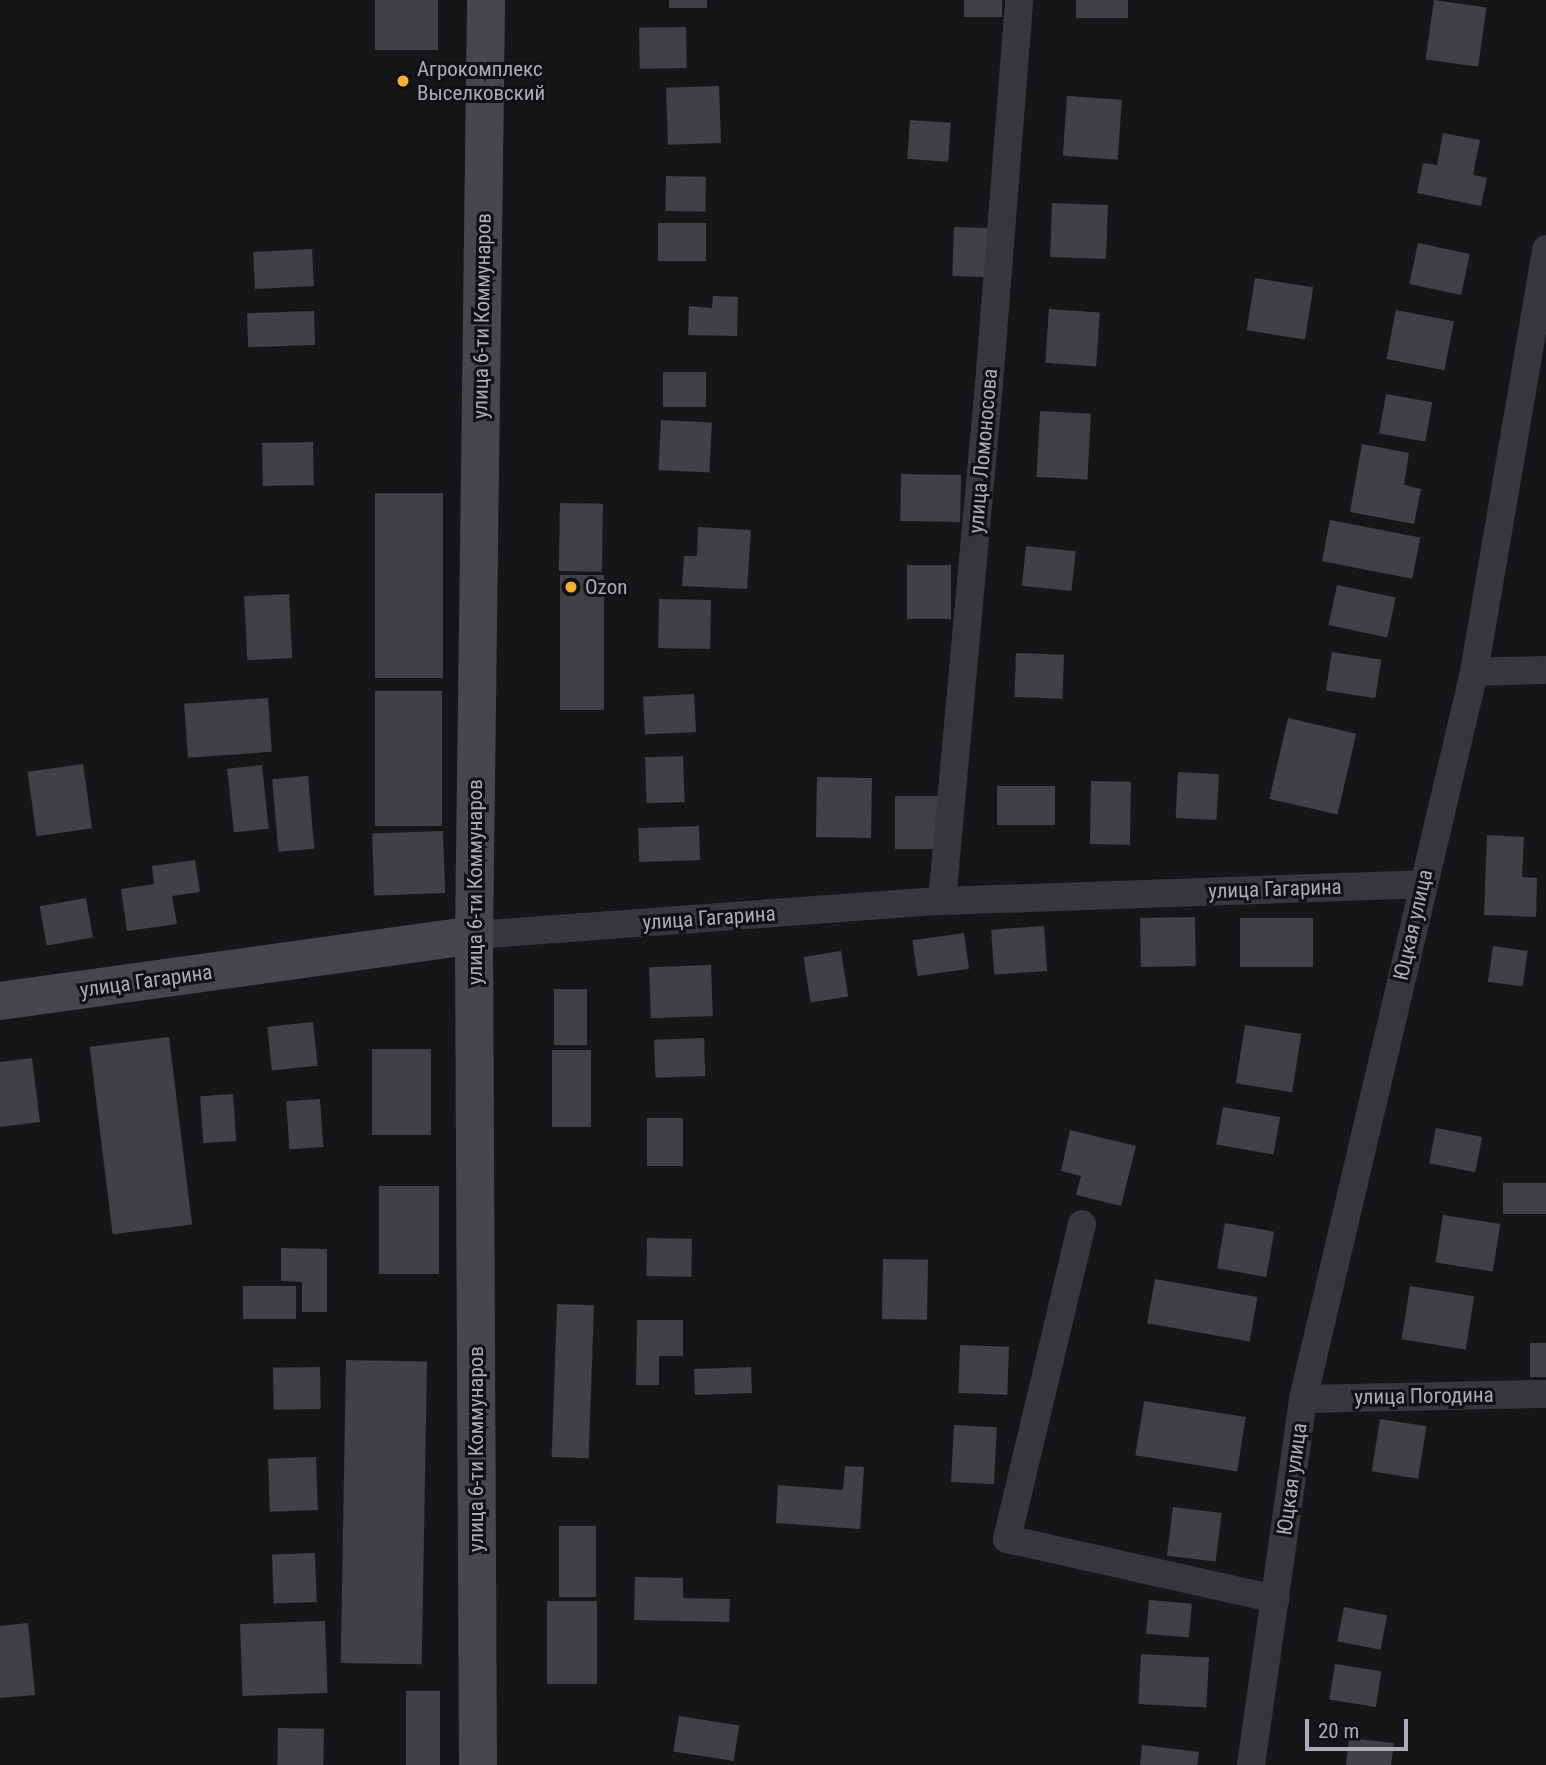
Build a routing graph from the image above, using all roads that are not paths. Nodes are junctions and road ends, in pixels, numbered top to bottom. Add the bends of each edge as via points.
1 (486, 0) edge
2 (1019, 0) edge
3 (1546, 249) edge
4 (1546, 670) edge
5 (1474, 671) junction
6 (1422, 884) junction
7 (942, 901) junction
8 (474, 935) junction
9 (0, 1001) edge
10 (1082, 1224) dead end
11 (1546, 1394) edge
12 (1303, 1399) junction
13 (1275, 1600) junction
14 (478, 1765) edge
15 (1251, 1765) edge

1 - 8 main road, улица 6-ти Коммунаров
2 - 7 street, улица Ломоносова
3 - 5 street, Юцкая улица
4 - 5 street
5 - 6 street, Юцкая улица
6 - 7 street, улица Гагарина
6 - 12 street, Юцкая улица
7 - 8 street, улица Гагарина
8 - 9 main road, улица Гагарина
8 - 14 main road, улица 6-ти Коммунаров
10 - 13 street via 1007,1539
11 - 12 street, улица Погодина
12 - 13 street, Юцкая улица
13 - 15 street, Юцкая улица

